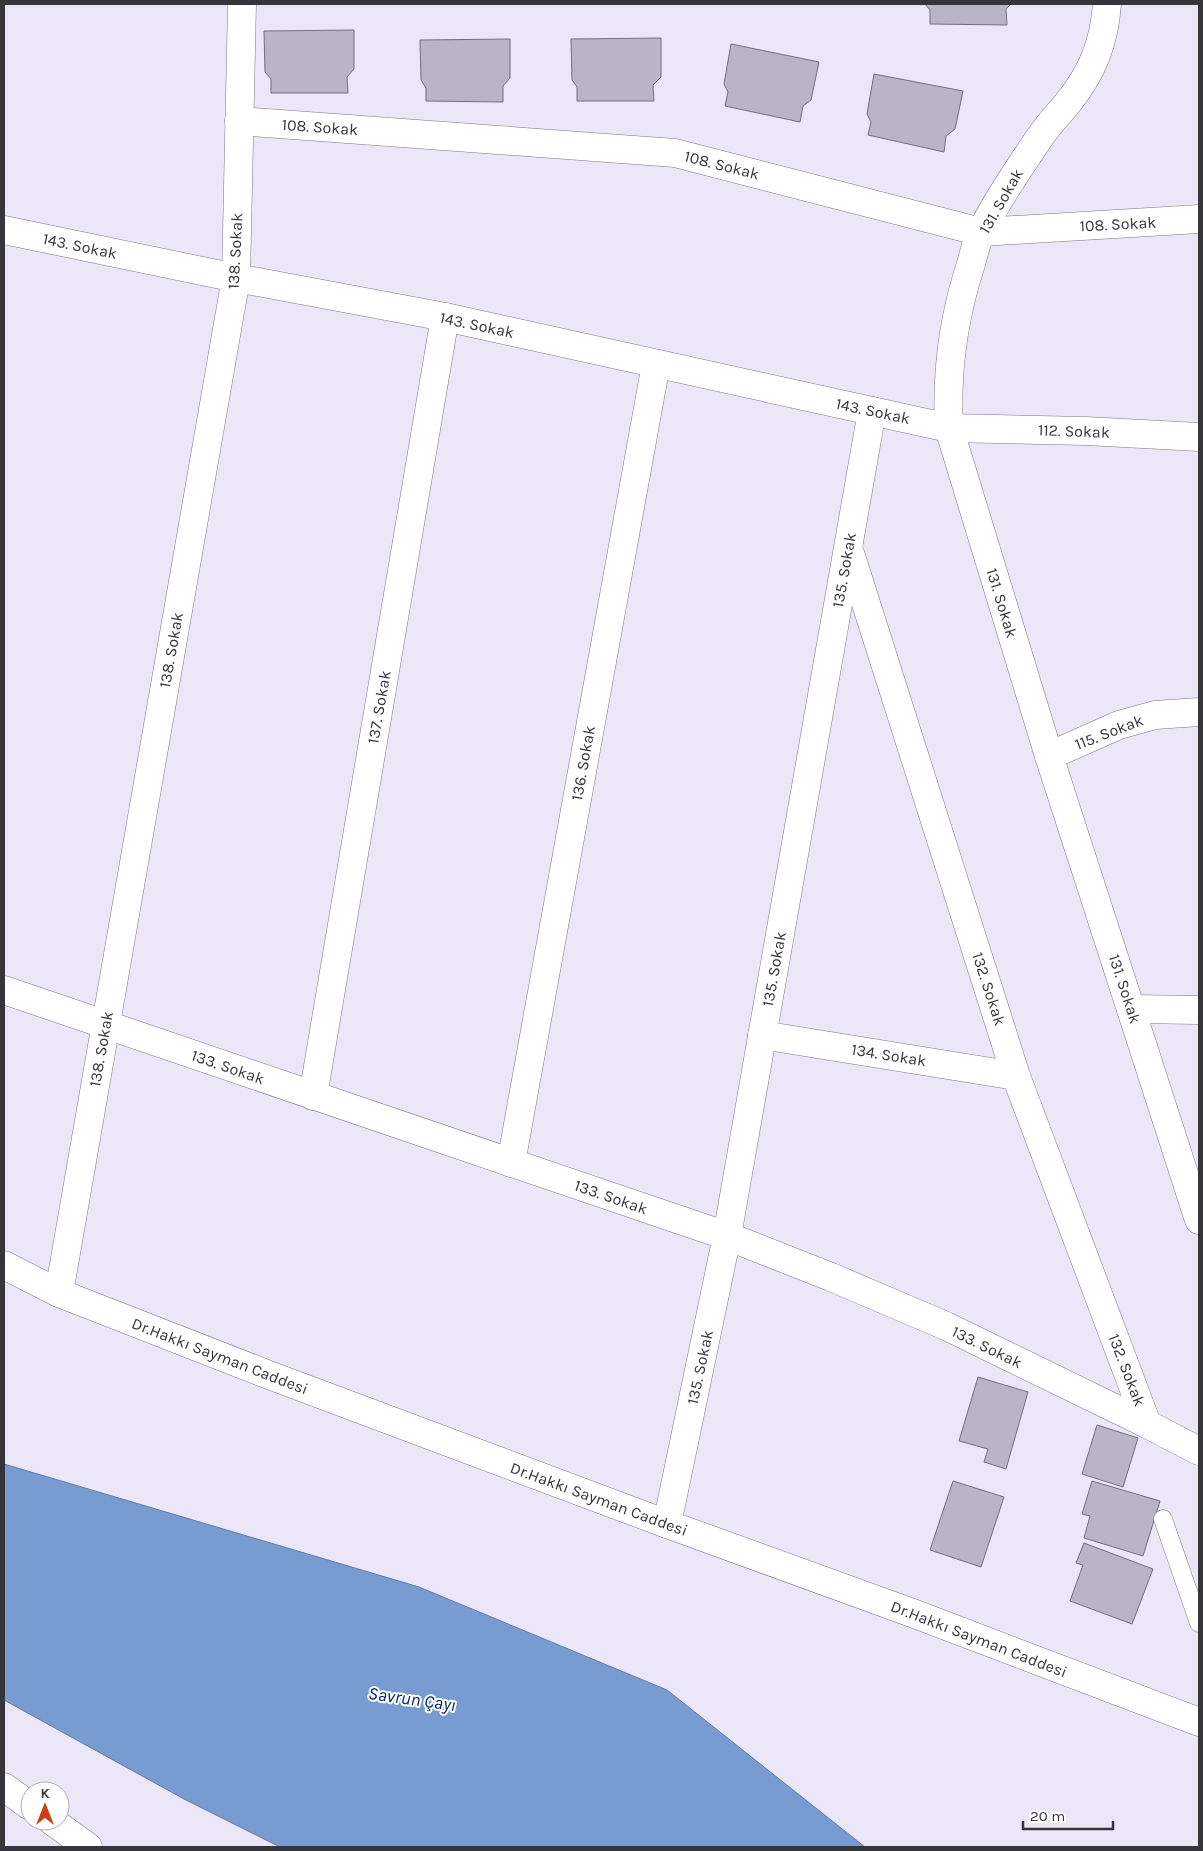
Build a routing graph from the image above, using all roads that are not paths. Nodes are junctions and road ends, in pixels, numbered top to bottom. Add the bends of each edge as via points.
1 (242, 4) edge
2 (1107, 4) edge
3 (239, 121) junction
4 (1199, 219) edge
5 (4, 230) edge
6 (981, 232) junction
7 (236, 278) junction
8 (445, 317) junction
9 (656, 364) junction
10 (872, 411) junction
11 (949, 428) junction
12 (1199, 438) edge
13 (848, 548) junction
14 (1199, 712) edge
15 (1049, 756) junction
16 (4, 990) edge
17 (1131, 1009) junction
18 (1199, 1010) edge
19 (105, 1024) junction
20 (762, 1035) junction
21 (1016, 1076) junction
22 (313, 1096) junction
23 (511, 1163) junction
24 (1199, 1220) edge
25 (727, 1236) junction
26 (4, 1266) edge
27 (59, 1293) junction
28 (1147, 1424) junction
29 (1199, 1451) edge
30 (1163, 1519) dead end
31 (667, 1524) junction
32 (1199, 1623) edge
33 (1199, 1722) edge
34 (4, 1787) edge
35 (20, 1799) edge
36 (66, 1831) edge
37 (88, 1847) edge

1 - 3 street, 138. Sokak
2 - 6 street, 131. Sokak via 1100,50 1088,74 1039,137
3 - 6 street, 108. Sokak via 675,153
3 - 7 street, 138. Sokak
4 - 6 street, 108. Sokak
5 - 7 street, 143. Sokak
6 - 11 street, 131. Sokak via 960,299 950,350
7 - 8 street, 143. Sokak
7 - 19 street, 138. Sokak
8 - 9 street, 143. Sokak
8 - 22 street, 137. Sokak
9 - 10 street, 143. Sokak
9 - 23 street, 136. Sokak
10 - 11 street, 143. Sokak
10 - 13 street, 135. Sokak
11 - 12 street, 112. Sokak
11 - 15 street, 131. Sokak
13 - 20 street, 135. Sokak
13 - 21 street, 132. Sokak
14 - 15 street, 115. Sokak via 1155,715 1120,725
15 - 17 street, 131. Sokak
16 - 19 street, 133. Sokak
17 - 18 street
17 - 24 street, 131. Sokak
19 - 22 street, 133. Sokak
19 - 27 street, 138. Sokak
20 - 21 street, 134. Sokak
20 - 25 street, 135. Sokak
21 - 28 street, 132. Sokak
22 - 23 street, 133. Sokak
23 - 25 street, 133. Sokak
25 - 28 street, 133. Sokak via 946,1326
25 - 31 street, 135. Sokak
26 - 27 street, Dr.Hakkı Sayman Caddesi
27 - 31 street, Dr.Hakkı Sayman Caddesi
28 - 29 street, 133. Sokak
30 - 32 lane
31 - 33 street, Dr.Hakkı Sayman Caddesi
34 - 35 street
36 - 37 street

